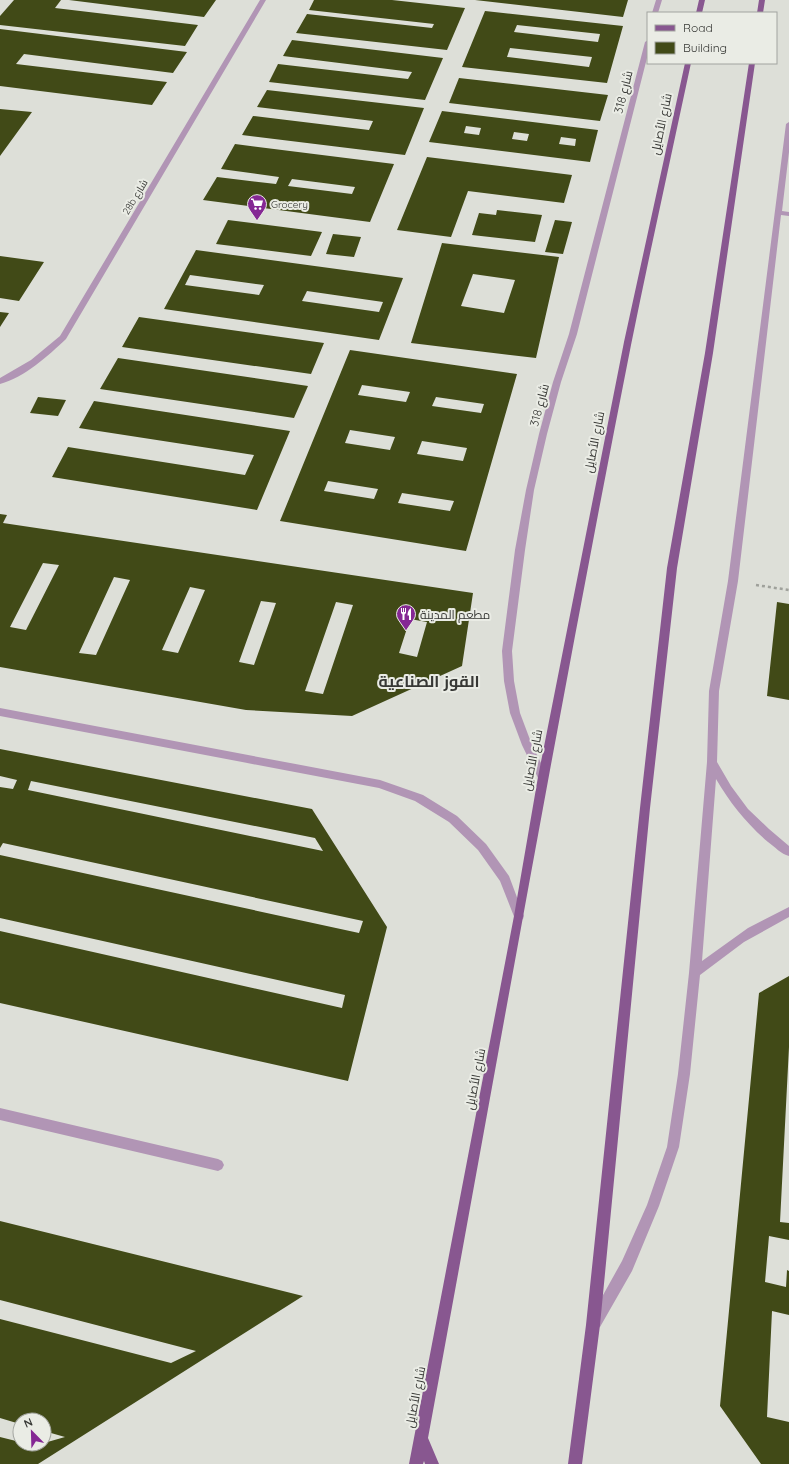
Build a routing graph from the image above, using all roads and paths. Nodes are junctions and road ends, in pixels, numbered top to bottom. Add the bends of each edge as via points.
1 (263, 0) edge
2 (659, 0) edge
3 (702, 0) edge
4 (762, 0) edge
5 (655, 12) edge
6 (699, 12) edge
7 (760, 12) edge
8 (647, 46) edge
9 (688, 64) edge
10 (752, 64) edge
11 (789, 124) edge
12 (778, 212) junction
13 (789, 214) edge
14 (0, 381) edge
15 (733, 581) junction
16 (789, 590) edge
17 (0, 712) edge
18 (712, 762) junction
19 (543, 777) junction
20 (789, 852) edge
21 (789, 912) edge
22 (519, 916) junction
23 (695, 973) junction
24 (0, 1114) edge
25 (218, 1165) dead end
26 (593, 1325) junction
27 (421, 1439) junction
28 (416, 1464) edge
29 (432, 1464) edge
30 (575, 1464) edge

1 - 14 street, 28b شارع via 63,337 23,370
2 - 5 street
3 - 6 main road
4 - 7 main road
8 - 19 street, شارع 318 via 573,334 543,434 530,490 518,565 507,650 509,681 515,713 526,745
9 - 19 main road, شارع الأصايل via 628,342
10 - 26 main road via 709,353 672,568
11 - 12 street
12 - 13 street
12 - 15 street
15 - 16 path
15 - 18 street via 714,690
17 - 22 street via 380,784 419,798 453,819 482,847 505,879
18 - 20 street via 738,806 750,820
18 - 23 street
19 - 22 main road, شارع الأصايل
21 - 23 street via 738,939
22 - 27 main road, شارع الأصايل
23 - 26 street via 673,1147 654,1206 627,1266
24 - 25 street
26 - 30 main road
27 - 28 main road, شارع الأصايل
27 - 29 main road

